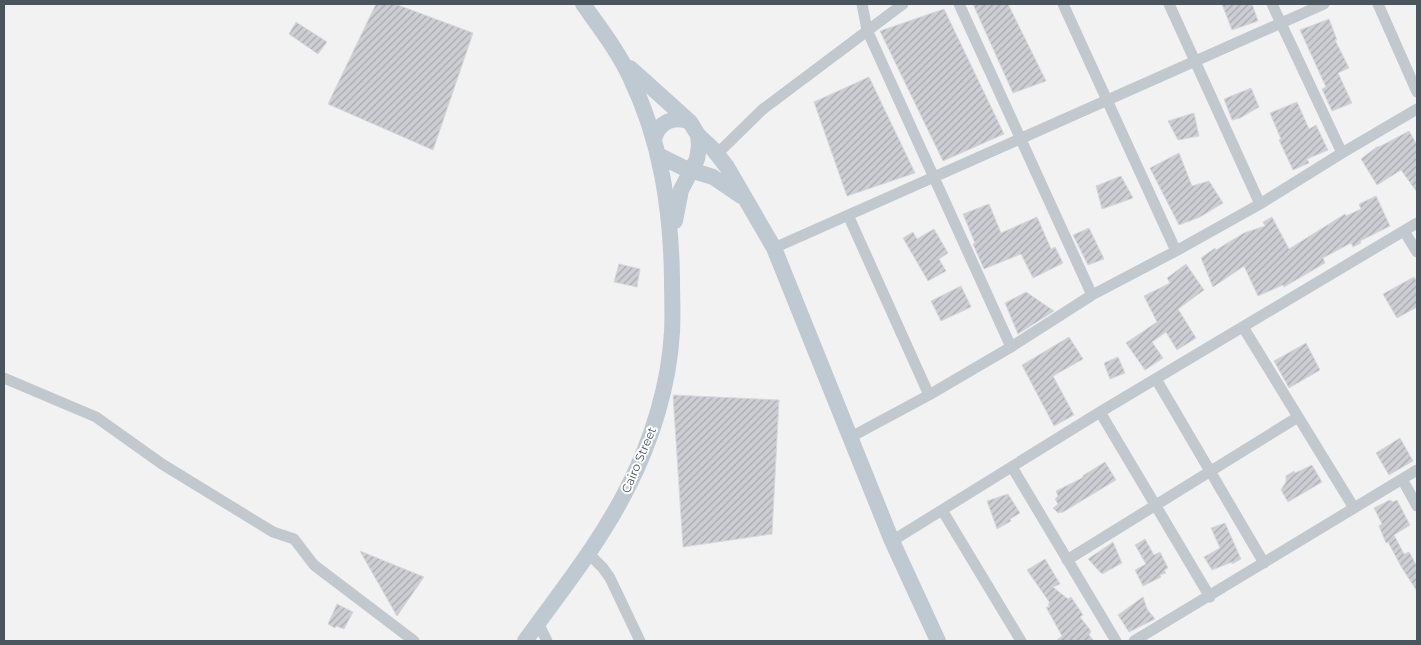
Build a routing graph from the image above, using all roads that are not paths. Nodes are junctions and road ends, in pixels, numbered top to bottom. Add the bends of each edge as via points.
1 (583, 4) edge
2 (862, 4) edge
3 (903, 4) edge
4 (959, 4) edge
5 (1063, 4) edge
6 (1169, 4) edge
7 (1272, 4) edge
8 (1324, 4) edge
9 (1378, 4) edge
10 (1281, 22) junction
11 (867, 30) junction
12 (622, 59) junction
13 (1195, 61) junction
14 (1417, 92) edge
15 (1107, 100) junction
16 (1417, 109) edge
17 (694, 128) junction
18 (1020, 138) junction
19 (656, 147) junction
20 (1342, 153) junction
21 (717, 154) junction
22 (692, 170) junction
23 (934, 178) junction
24 (747, 203) junction
25 (1260, 204) junction
26 (848, 215) junction
27 (1417, 223) edge
28 (1404, 231) junction
29 (774, 248) junction
30 (672, 250) junction
31 (1176, 251) junction
32 (1417, 252) edge
33 (1092, 295) junction
34 (1243, 326) junction
35 (1011, 347) junction
36 (4, 378) edge
37 (1156, 379) junction
38 (929, 395) junction
39 (1100, 412) junction
40 (1298, 417) junction
41 (849, 438) junction
42 (1012, 467) junction
43 (1417, 470) edge
44 (1211, 472) junction
45 (1402, 479) junction
46 (1156, 506) junction
47 (1417, 506) edge
48 (1354, 508) junction
49 (942, 510) junction
50 (892, 541) junction
51 (589, 554) junction
52 (1067, 560) junction
53 (1264, 563) junction
54 (1210, 597) junction
55 (538, 623) junction
56 (414, 641) edge
57 (525, 641) edge
58 (547, 641) edge
59 (640, 641) edge
60 (938, 641) edge
61 (1021, 641) edge
62 (1116, 641) edge
63 (1134, 641) edge

1 - 12 main road, Cairo Street
2 - 11 street
3 - 11 street
4 - 18 street
5 - 15 street
6 - 13 street
7 - 10 street
8 - 10 street
9 - 14 street
10 - 13 street
10 - 20 street
11 - 21 street via 763,109
11 - 23 street
12 - 17 main road, Cairo Street
12 - 19 main road, Cairo Street via 640,98
13 - 15 street
13 - 25 street
15 - 18 street
15 - 31 street
16 - 20 street
17 - 19 main road via 680,118 670,120 661,126
17 - 21 main road
17 - 22 main road, Cairo Street via 698,153
18 - 23 street
18 - 33 street
19 - 22 main road via 671,162
19 - 30 main road, Cairo Street via 668,202
20 - 25 street
21 - 24 main road
22 - 24 main road via 723,182
22 - 30 main road, Cairo Street via 679,196
23 - 26 street
23 - 35 street
24 - 29 main road
25 - 31 street
26 - 29 street
26 - 38 street
27 - 28 street
28 - 32 street
28 - 34 street
29 - 41 main road
30 - 51 main road, Cairo Street via 672,332 655,421 628,487
31 - 33 street
33 - 35 street
34 - 37 street
34 - 40 street
35 - 38 street
36 - 56 street via 96,417 162,464 273,532 294,539 314,565
37 - 39 street
37 - 44 street
38 - 41 street
39 - 42 street
39 - 46 street
40 - 44 street
40 - 48 street
41 - 50 main road
42 - 49 street
42 - 52 street
43 - 45 street
44 - 46 street
44 - 53 street
45 - 47 street
45 - 48 street
46 - 52 street
46 - 54 street
48 - 53 street
49 - 50 street
49 - 61 street
50 - 60 main road
51 - 55 main road, Cairo Street
51 - 59 street via 610,578
52 - 62 street
53 - 54 street
54 - 63 street
55 - 57 main road, Cairo Street
55 - 58 street

